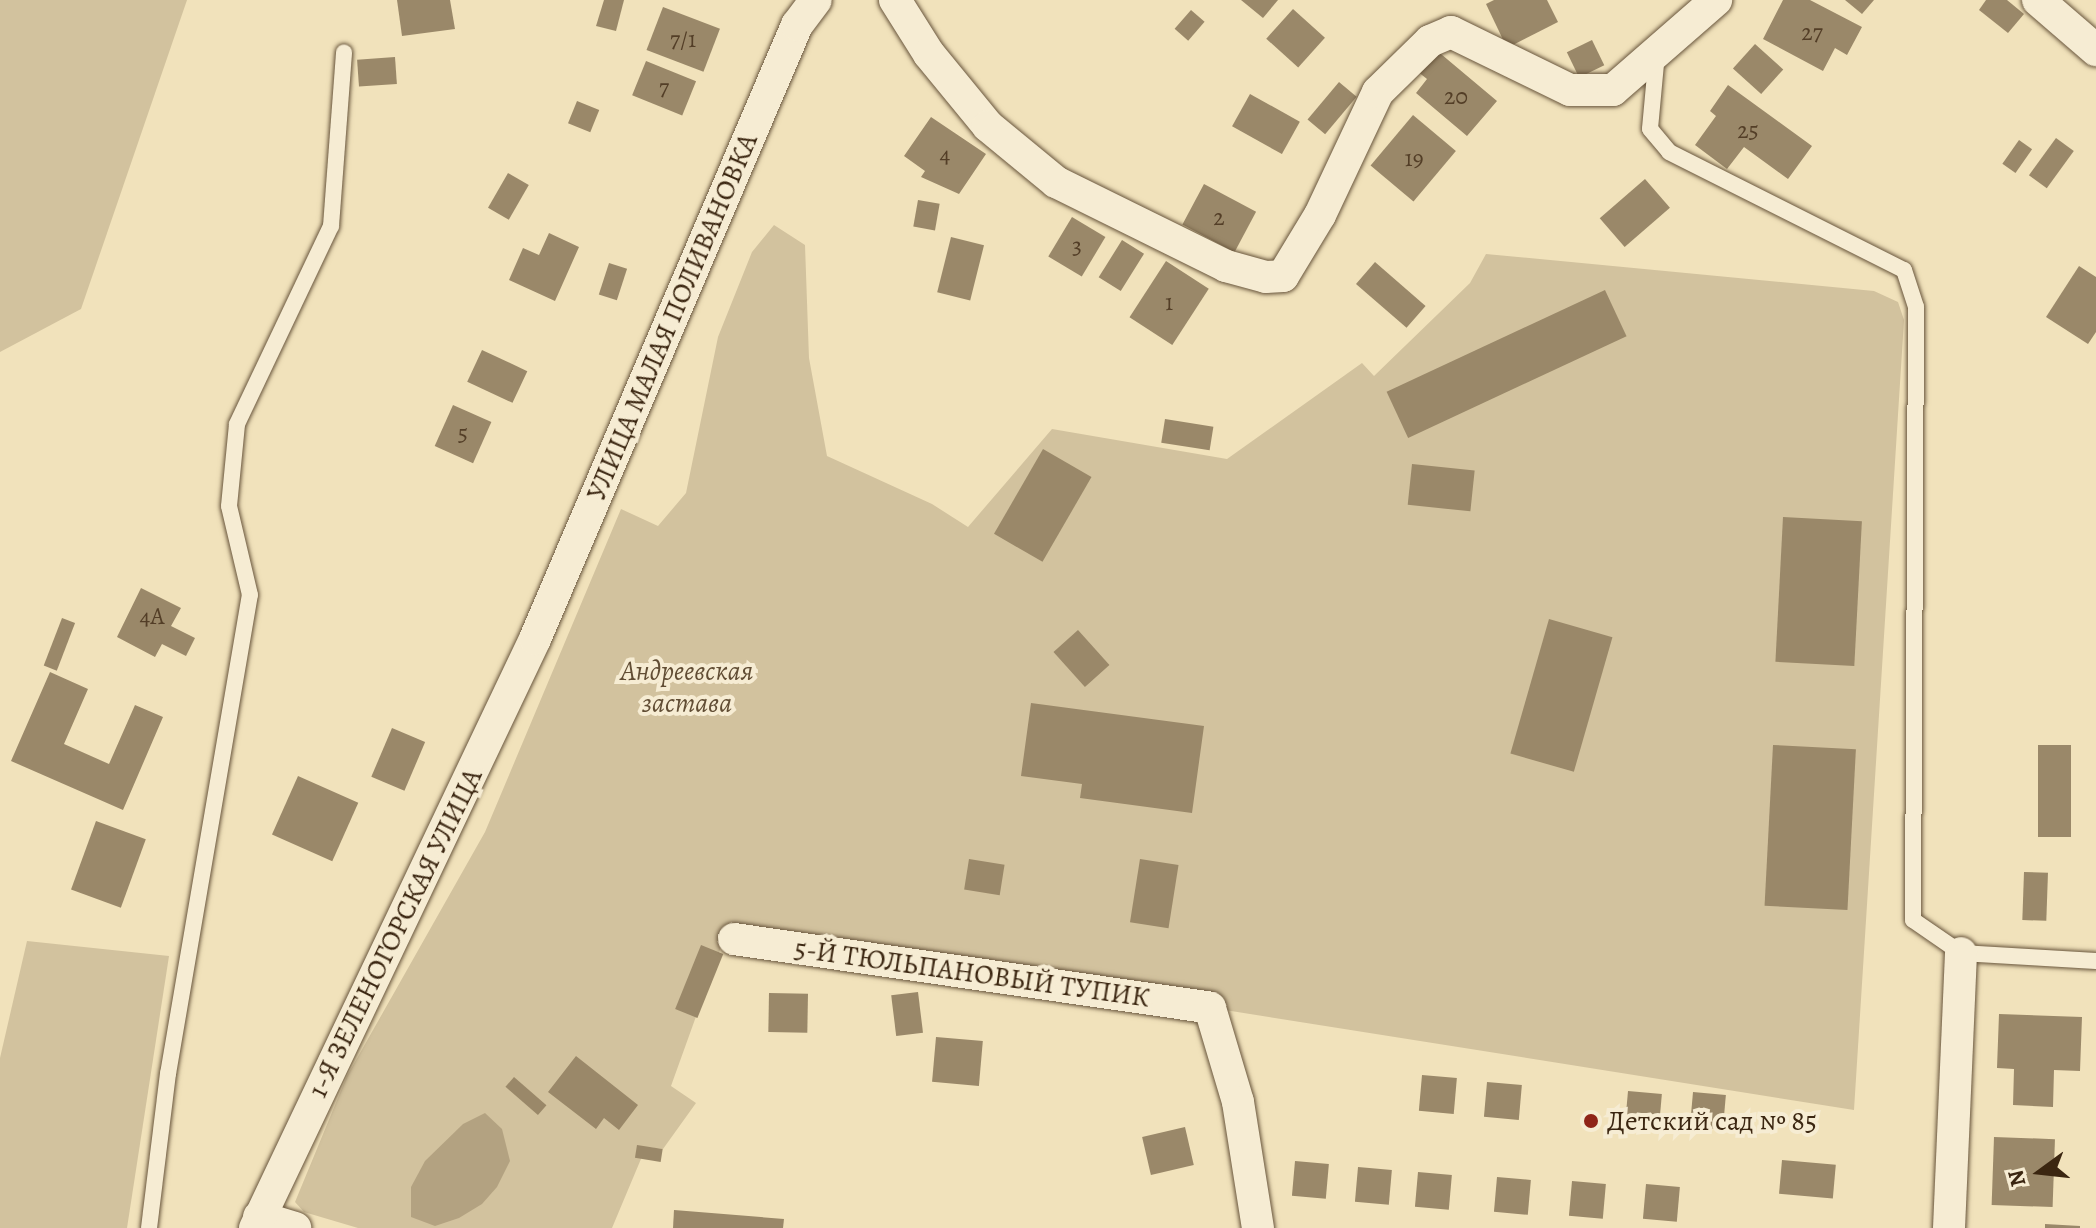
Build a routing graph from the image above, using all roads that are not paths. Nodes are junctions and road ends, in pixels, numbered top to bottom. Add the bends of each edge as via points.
1 (816, 0) edge
2 (895, 0) edge
3 (1716, 0) edge
4 (2038, 0) edge
5 (2096, 50) edge
6 (1657, 51) junction
7 (344, 52) dead end
8 (535, 639) joint
9 (734, 939) dead end
10 (1961, 953) junction
11 (2096, 961) edge
12 (257, 1223) edge
13 (149, 1228) edge
14 (295, 1228) edge
15 (1258, 1228) edge
16 (1949, 1228) edge

1 - 8 street, УЛИЦА МАЛАЯ ПОЛИВАНОВКА via 797,25
2 - 6 street via 929,54 988,126 1056,182 1226,266 1266,277 1283,276 1320,215 1378,92 1430,41 1451,32 1570,90 1613,90
3 - 6 street
4 - 5 street
6 - 10 lane via 1650,129 1669,152 1904,270 1916,307 1913,920
7 - 13 lane via 331,226 237,424 229,506 250,595 168,1074
8 - 12 street, 1-Я ЗЕЛЕНОГОРСКАЯ УЛИЦА
9 - 15 street, 5-Й ТЮЛЬПАНОВЫЙ ТУПИК via 1210,1008 1238,1102
10 - 11 lane
10 - 16 street
12 - 14 street

